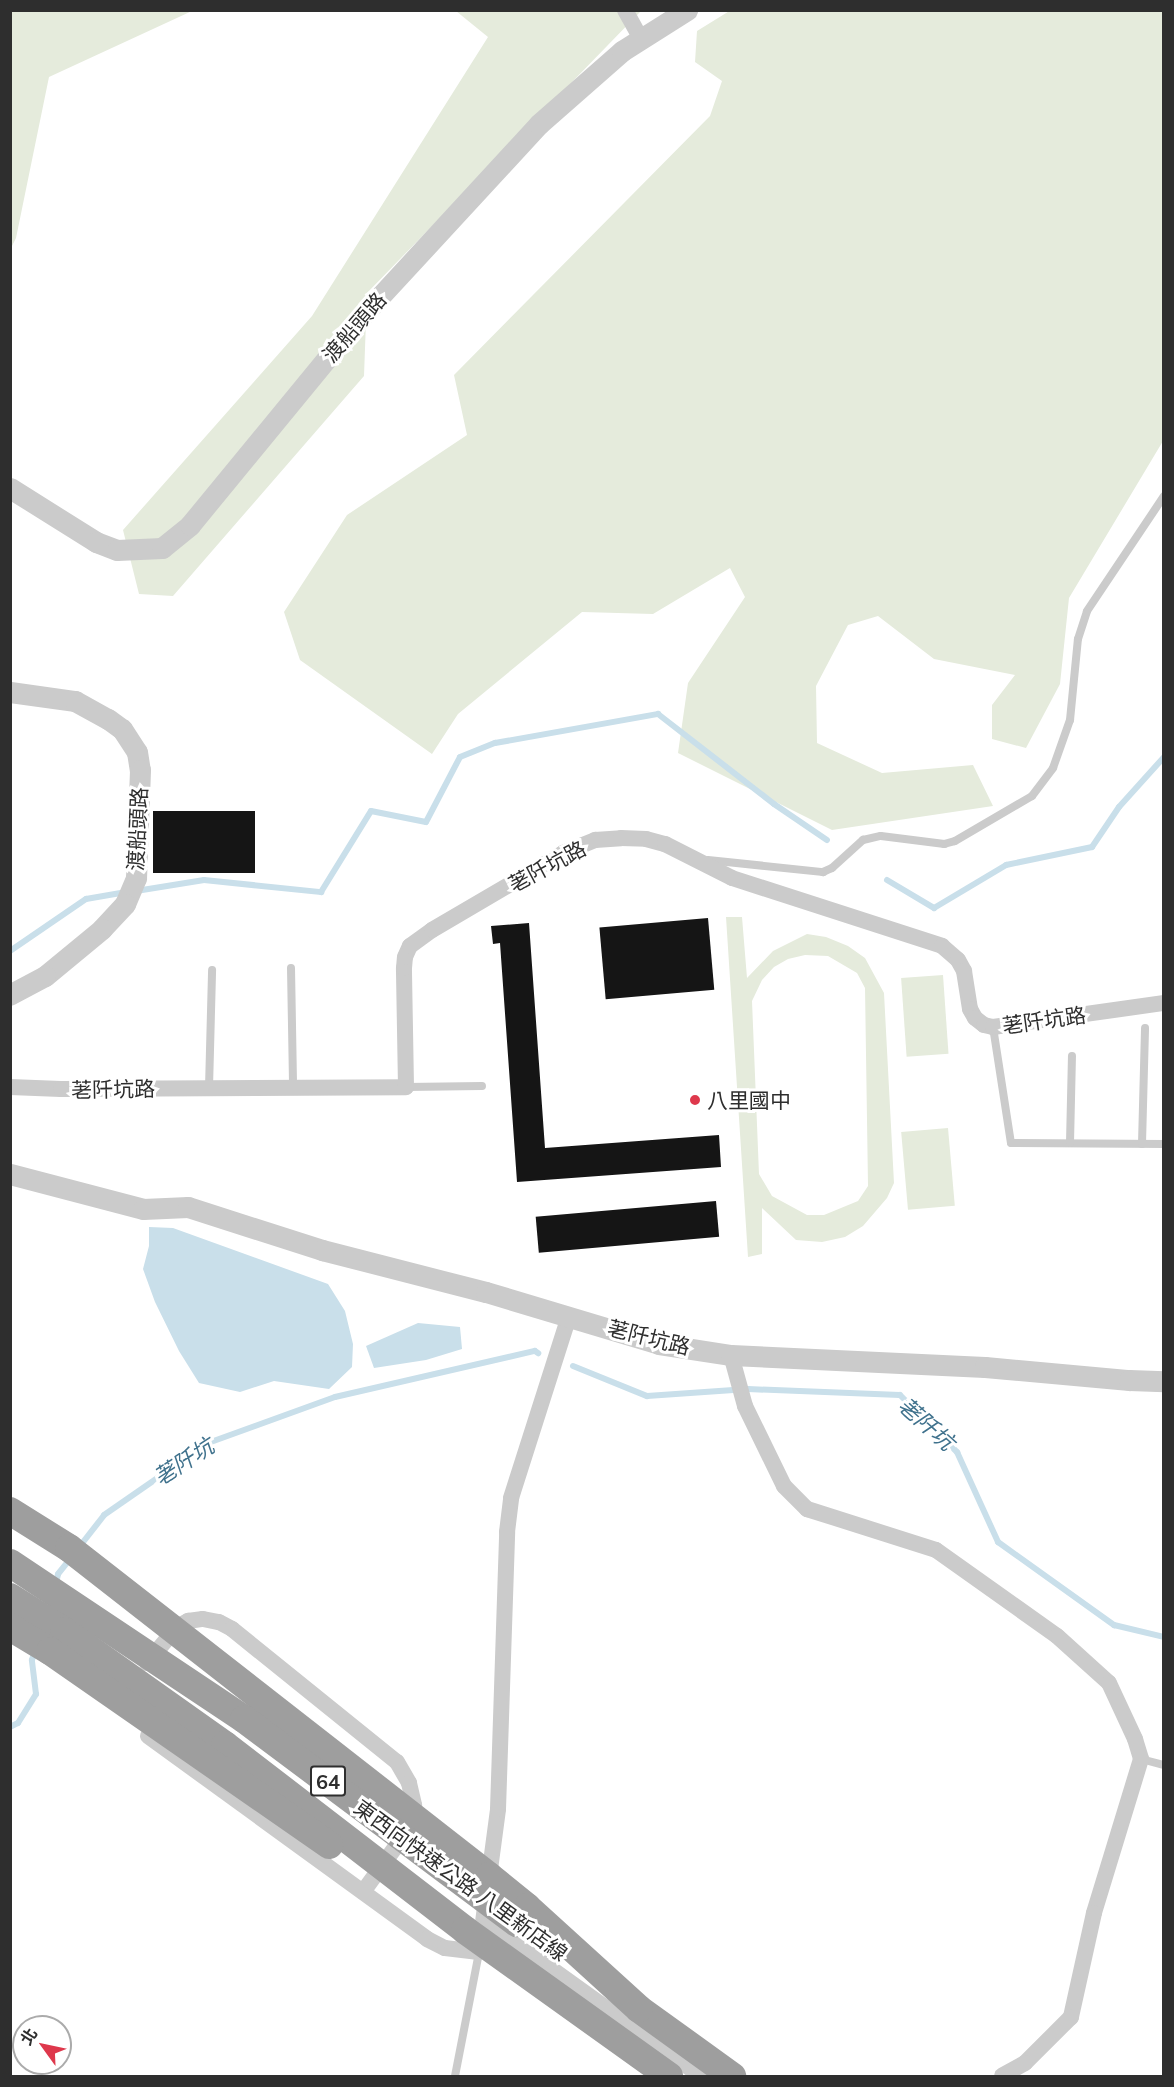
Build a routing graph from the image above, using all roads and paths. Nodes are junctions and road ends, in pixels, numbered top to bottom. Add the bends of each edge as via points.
1 (625, 10) edge
2 (687, 10) edge
3 (641, 39) junction
4 (10, 488) edge
5 (1164, 496) edge
6 (10, 692) edge
7 (690, 858) junction
8 (291, 968) dead end
9 (212, 970) dead end
10 (10, 995) edge
11 (1164, 1003) edge
12 (993, 1027) junction
13 (1145, 1028) dead end
14 (1072, 1056) dead end
15 (406, 1086) junction
16 (482, 1086) dead end
17 (10, 1087) edge
18 (209, 1088) junction
19 (294, 1088) junction
20 (1070, 1143) junction
21 (1142, 1144) junction
22 (1164, 1144) edge
23 (10, 1174) edge
24 (569, 1316) junction
25 (731, 1355) junction
26 (1164, 1380) edge
27 (10, 1510) edge
28 (10, 1563) edge
29 (10, 1579) edge
30 (24, 1597) edge
31 (10, 1627) edge
32 (144, 1667) junction
33 (1141, 1759) junction
34 (1164, 1766) edge
35 (363, 1892) junction
36 (476, 1934) junction
37 (639, 2009) junction
38 (455, 2076) edge
39 (669, 2076) edge
40 (701, 2076) edge
41 (732, 2076) edge
42 (1002, 2076) edge

1 - 3 street
2 - 3 street, 渡船頭路
3 - 4 street, 渡船頭路 via 539,124 362,317 190,525 162,548 117,550 96,542
5 - 7 lane via 1087,611 1078,639 1070,720 1053,768 1032,796 944,844 891,837 863,840 823,872
6 - 10 street, 渡船頭路 via 75,702 108,719 122,729 137,752 140,770 136,878 125,904 102,929 45,976
7 - 12 street, 荖阡坑路 via 732,878 942,946 964,971 975,1018
7 - 15 street, 荖阡坑路 via 646,839 595,840 563,853 410,946 404,968
8 - 19 lane
9 - 18 lane
11 - 12 street, 荖阡坑路
12 - 20 lane via 1011,1143
13 - 21 lane
14 - 20 lane
15 - 16 lane
15 - 19 street, 荖阡坑路
17 - 18 street, 荖阡坑路
18 - 19 street, 荖阡坑路
20 - 21 lane
21 - 22 lane
23 - 24 street, 荖阡坑路 via 142,1209 188,1207 322,1250
24 - 25 street, 荖阡坑路 via 659,1344
24 - 36 street via 511,1498 498,1809
25 - 26 street, 荖阡坑路
25 - 33 street via 744,1403 784,1486 807,1509 936,1550 1057,1636 1109,1683
27 - 37 highway, bridge via 79,1556 527,1906
28 - 37 highway, 東西向快速公路 八里新店線 / 64, bridge via 244,1719
29 - 30 street
30 - 32 street via 61,1611
30 - 36 highway, 東西向快速公路 八里新店線 / 64, bridge via 64,1631 225,1744
31 - 36 highway, bridge via 88,1677 302,1828
32 - 35 street via 128,1698 135,1724
32 - 35 street via 177,1627 202,1619 219,1622 397,1762 409,1783 414,1805 410,1827
33 - 34 lane
33 - 42 street via 1094,1914 1071,2017 1025,2063
35 - 36 street via 444,1948
36 - 38 lane
36 - 39 highway, 東西向快速公路 八里新店線 / 64, bridge
36 - 40 street
37 - 41 highway, 東西向快速公路 八里新店線 / 64

